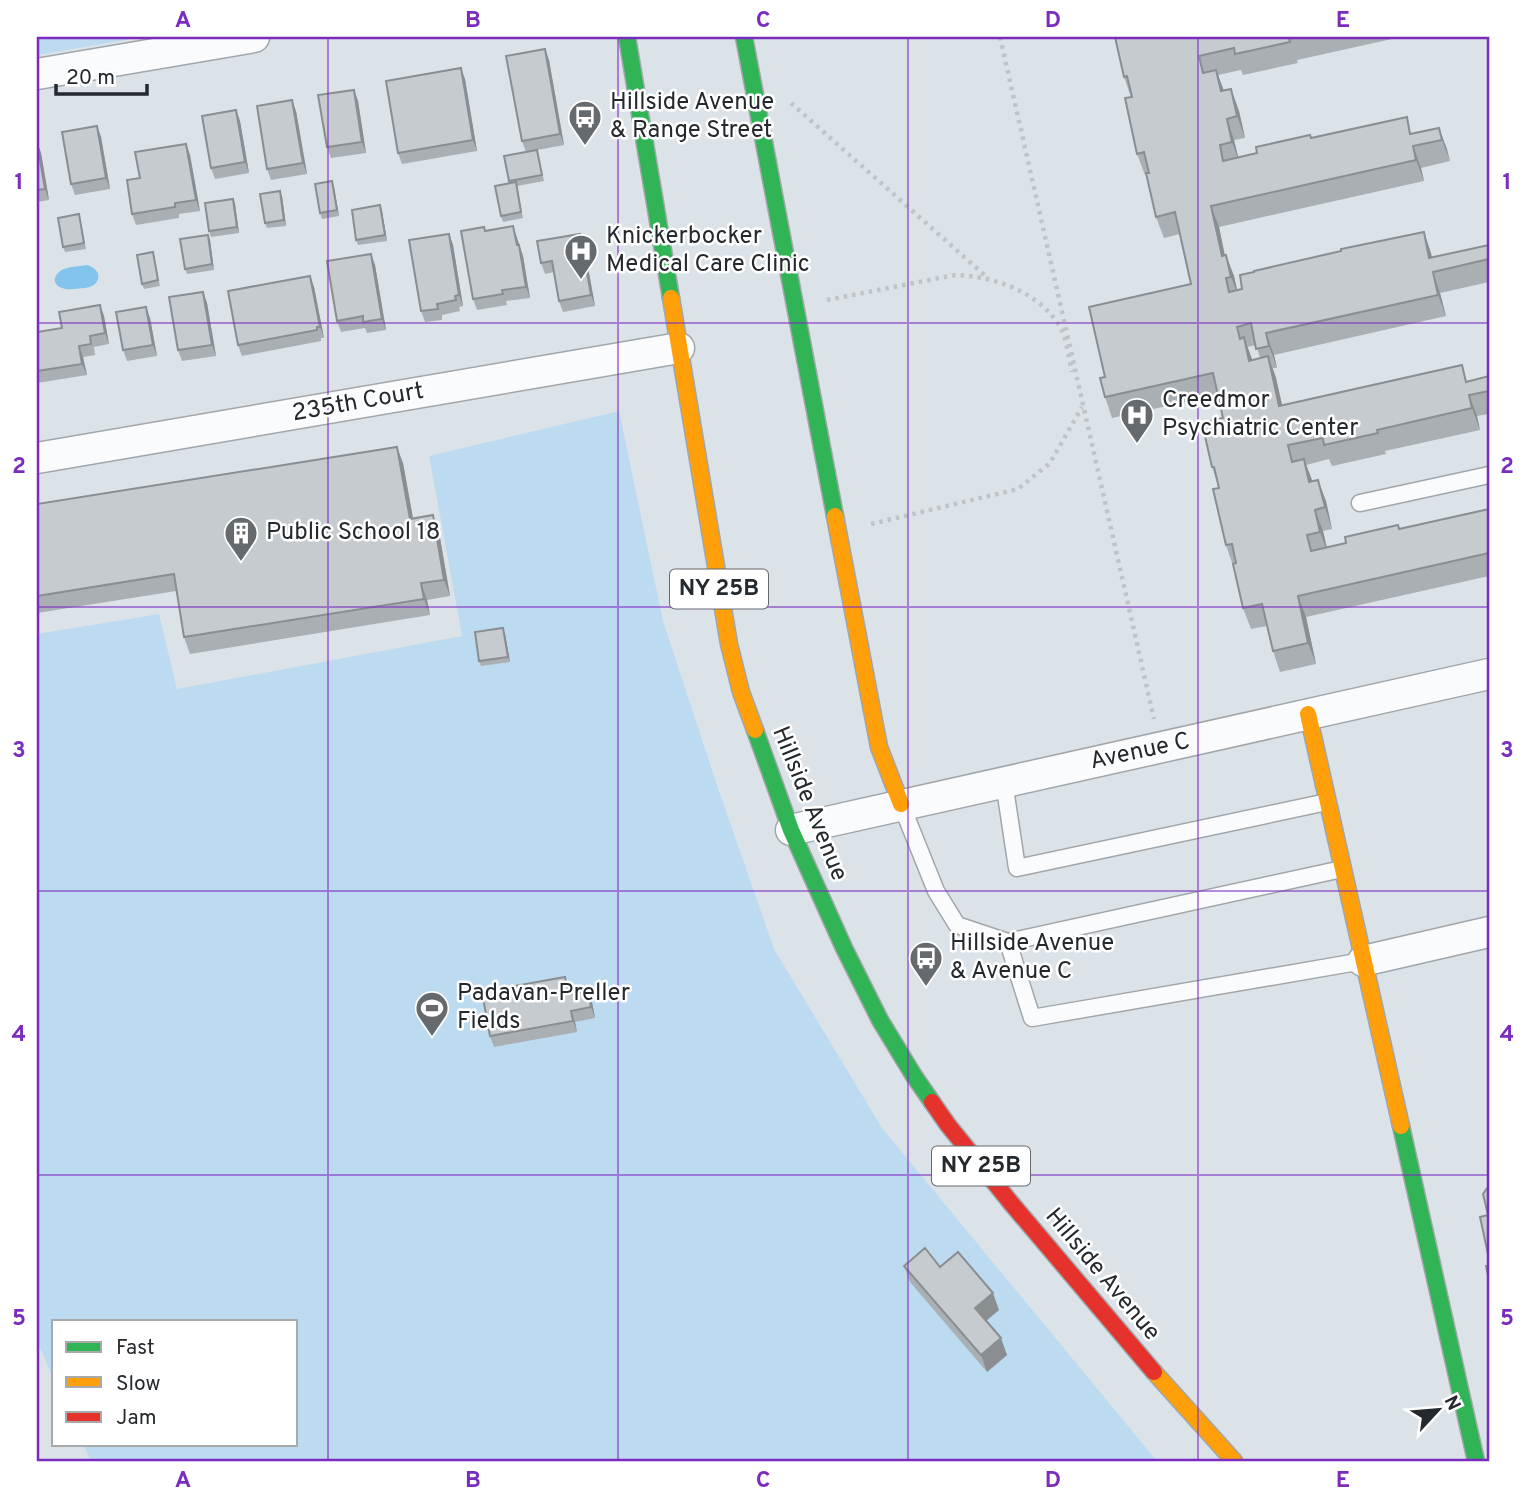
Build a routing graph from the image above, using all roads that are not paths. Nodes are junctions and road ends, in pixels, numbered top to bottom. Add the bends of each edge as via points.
1 (627, 37) edge
2 (744, 37) edge
3 (242, 38) edge
4 (37, 74) edge
5 (679, 348) junction
6 (37, 458) edge
7 (1489, 475) edge
8 (1360, 503) dead end
9 (1489, 674) edge
10 (1308, 714) junction
11 (1004, 782) junction
12 (1327, 802) junction
13 (901, 804) junction
14 (791, 830) junction
15 (1343, 869) junction
16 (1489, 932) edge
17 (1008, 942) junction
18 (1363, 961) junction
19 (1234, 1461) edge
20 (1476, 1461) edge

1 - 5 main road, Hillside Avenue / NY 25B
2 - 13 main road via 879,747
3 - 4 street
5 - 6 street, 235th Court
5 - 14 main road, Hillside Avenue / NY 25B via 740,692
7 - 8 lane
9 - 10 street, Avenue C
10 - 11 street, Avenue C
10 - 12 main road
11 - 12 lane via 1017,868
11 - 13 street, Avenue C
12 - 15 main road
13 - 14 street, Avenue C
13 - 17 lane via 936,891 957,925
14 - 19 main road, Hillside Avenue / NY 25B via 880,1020 920,1086 1011,1203
15 - 17 lane
15 - 18 main road
16 - 18 street
17 - 18 lane via 1031,1018
18 - 20 main road

